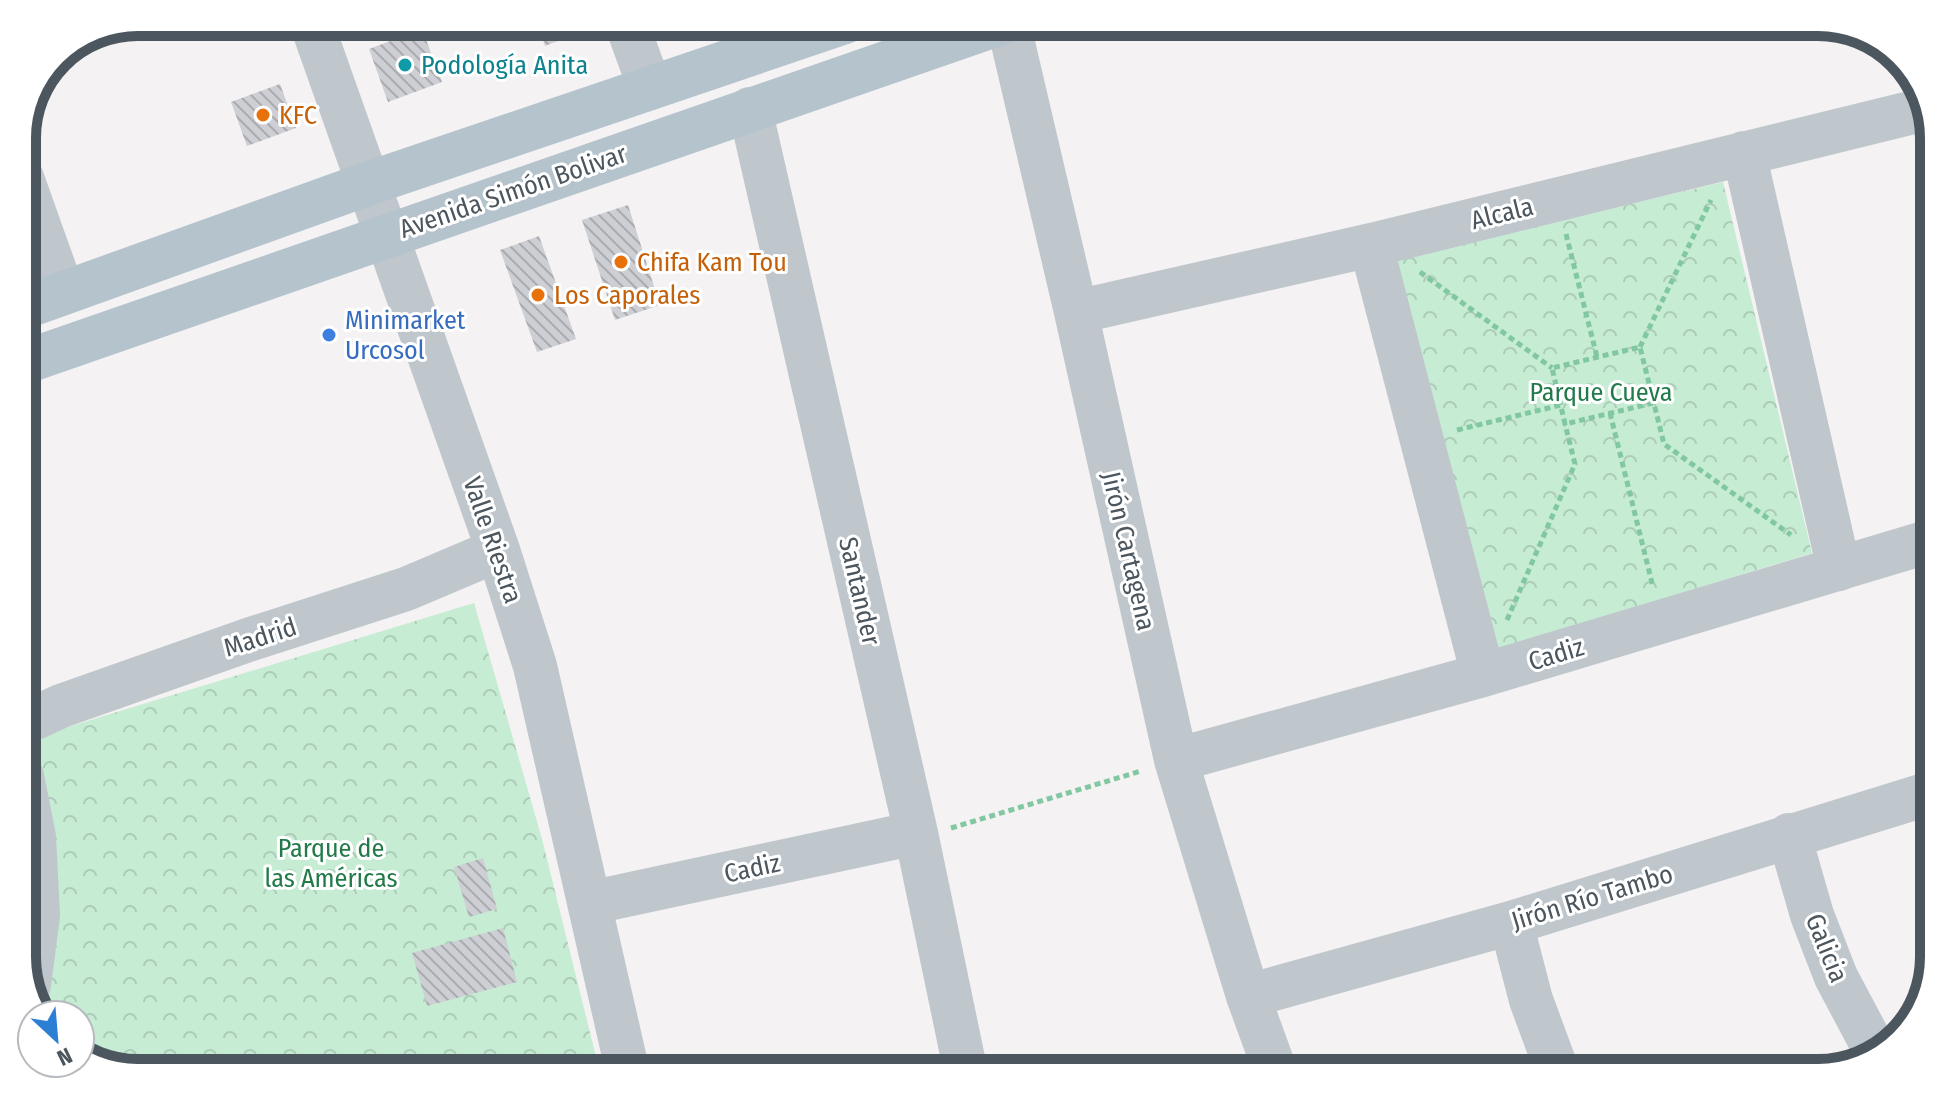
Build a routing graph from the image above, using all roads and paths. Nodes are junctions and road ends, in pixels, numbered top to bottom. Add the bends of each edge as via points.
1 (316, 36) edge
2 (631, 36) edge
3 (804, 36) edge
4 (965, 36) edge
5 (1009, 36) edge
6 (650, 88) junction
7 (750, 109) junction
8 (1916, 111) edge
9 (1738, 155) junction
10 (367, 184) junction
11 (1557, 200) junction
12 (36, 217) edge
13 (386, 235) junction
14 (1376, 244) junction
15 (63, 293) junction
16 (36, 303) edge
17 (1076, 312) junction
18 (1640, 347) junction
19 (1597, 357) junction
20 (36, 358) edge
21 (1552, 368) junction
22 (1653, 403) junction
23 (1561, 405) junction
24 (1610, 413) junction
25 (1565, 424) junction
26 (1422, 438) junction
27 (1920, 544) edge
28 (498, 550) junction
29 (1839, 569) junction
30 (1662, 622) junction
31 (1483, 675) junction
32 (36, 718) edge
33 (1176, 760) junction
34 (1920, 796) edge
35 (916, 833) junction
36 (1789, 835) junction
37 (36, 876) edge
38 (589, 903) junction
39 (1511, 923) junction
40 (36, 931) edge
41 (1248, 996) junction
42 (1871, 1044) edge
43 (625, 1059) edge
44 (963, 1059) edge
45 (1271, 1059) edge
46 (1553, 1059) edge

1 - 10 street, Valle Riestra
2 - 6 street
3 - 6 main road, Avenida Simón Bolivar
4 - 7 main road, Avenida Simón Bolivar
5 - 17 street, Jirón Cartagena
6 - 10 main road, Avenida Simón Bolivar
7 - 13 main road, Avenida Simón Bolivar
7 - 35 street, Santander
8 - 9 street, Alcala
9 - 11 street, Alcala
9 - 18 path
9 - 29 street
10 - 13 street, Valle Riestra
10 - 15 main road, Avenida Simón Bolivar
11 - 14 street, Alcala
11 - 19 path
12 - 15 street
13 - 20 main road, Avenida Simón Bolivar
13 - 28 street, Valle Riestra
14 - 17 street, Alcala
14 - 21 path
14 - 26 street
15 - 16 main road, Avenida Simón Bolivar
17 - 33 street, Jirón Cartagena
18 - 19 path
18 - 22 path
19 - 21 path
21 - 23 path
22 - 24 path
22 - 29 path via 1664,444
23 - 25 path
23 - 26 path
24 - 25 path
24 - 30 path
25 - 31 path via 1575,464
26 - 31 street
27 - 29 street, Cadiz
28 - 32 street, Madrid via 406,589
28 - 38 street, Valle Riestra via 535,666
29 - 30 street, Cadiz
30 - 31 street, Cadiz
31 - 33 street, Cadiz
33 - 35 path via 936,832
33 - 41 street, Jirón Cartagena
34 - 36 street, Jirón Río Tambo
35 - 38 street, Cadiz
35 - 44 street, Santander
36 - 39 street, Jirón Río Tambo
36 - 42 street, Galicia via 1836,977
37 - 40 street
38 - 43 street, Valle Riestra
39 - 41 street, Jirón Río Tambo
39 - 46 street
41 - 45 street, Jirón Cartagena

